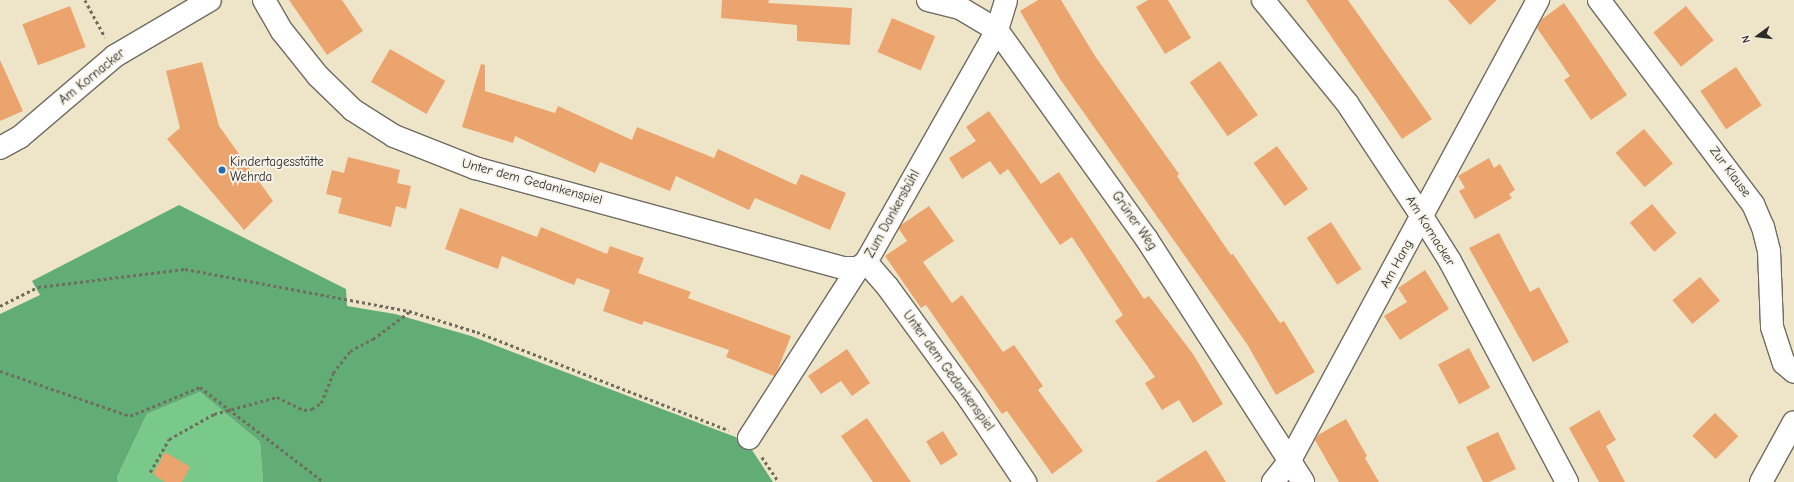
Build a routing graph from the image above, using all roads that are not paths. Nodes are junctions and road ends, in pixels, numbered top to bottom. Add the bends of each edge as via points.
1 (210, 0) edge
2 (264, 0) edge
3 (928, 0) edge
4 (1006, 0) edge
5 (1263, 0) edge
6 (1538, 0) edge
7 (1599, 0) edge
8 (997, 30) junction
9 (0, 148) edge
10 (1423, 218) junction
11 (862, 265) junction
12 (1794, 372) edge
13 (1794, 422) edge
14 (749, 438) road end
15 (1290, 460) junction
16 (1025, 482) edge
17 (1273, 482) edge
18 (1303, 482) edge
19 (1567, 482) edge
20 (1761, 482) edge

1 - 9 street, Am Kornacker via 115,56 20,137
2 - 11 street, Unter dem Gedankenspiel via 282,31 318,76 353,110 394,136 475,168 844,268
3 - 8 street, Grüner Weg via 960,8
4 - 8 street, Zum Dankersbühl
5 - 10 street, Am Kornacker via 1347,103
6 - 10 street, Am Hang
7 - 12 street, Zur Klause via 1753,204 1763,227 1769,251 1772,327 1784,363
8 - 11 street, Zum Dankersbühl
8 - 15 street, Grüner Weg via 1146,238
10 - 15 street, Am Hang
10 - 19 street, Am Kornacker via 1453,268
11 - 14 street, Zum Dankersbühl
11 - 16 street, Unter dem Gedankenspiel via 887,286
13 - 20 street
15 - 17 street, Am Hang
15 - 18 street, Grüner Weg

